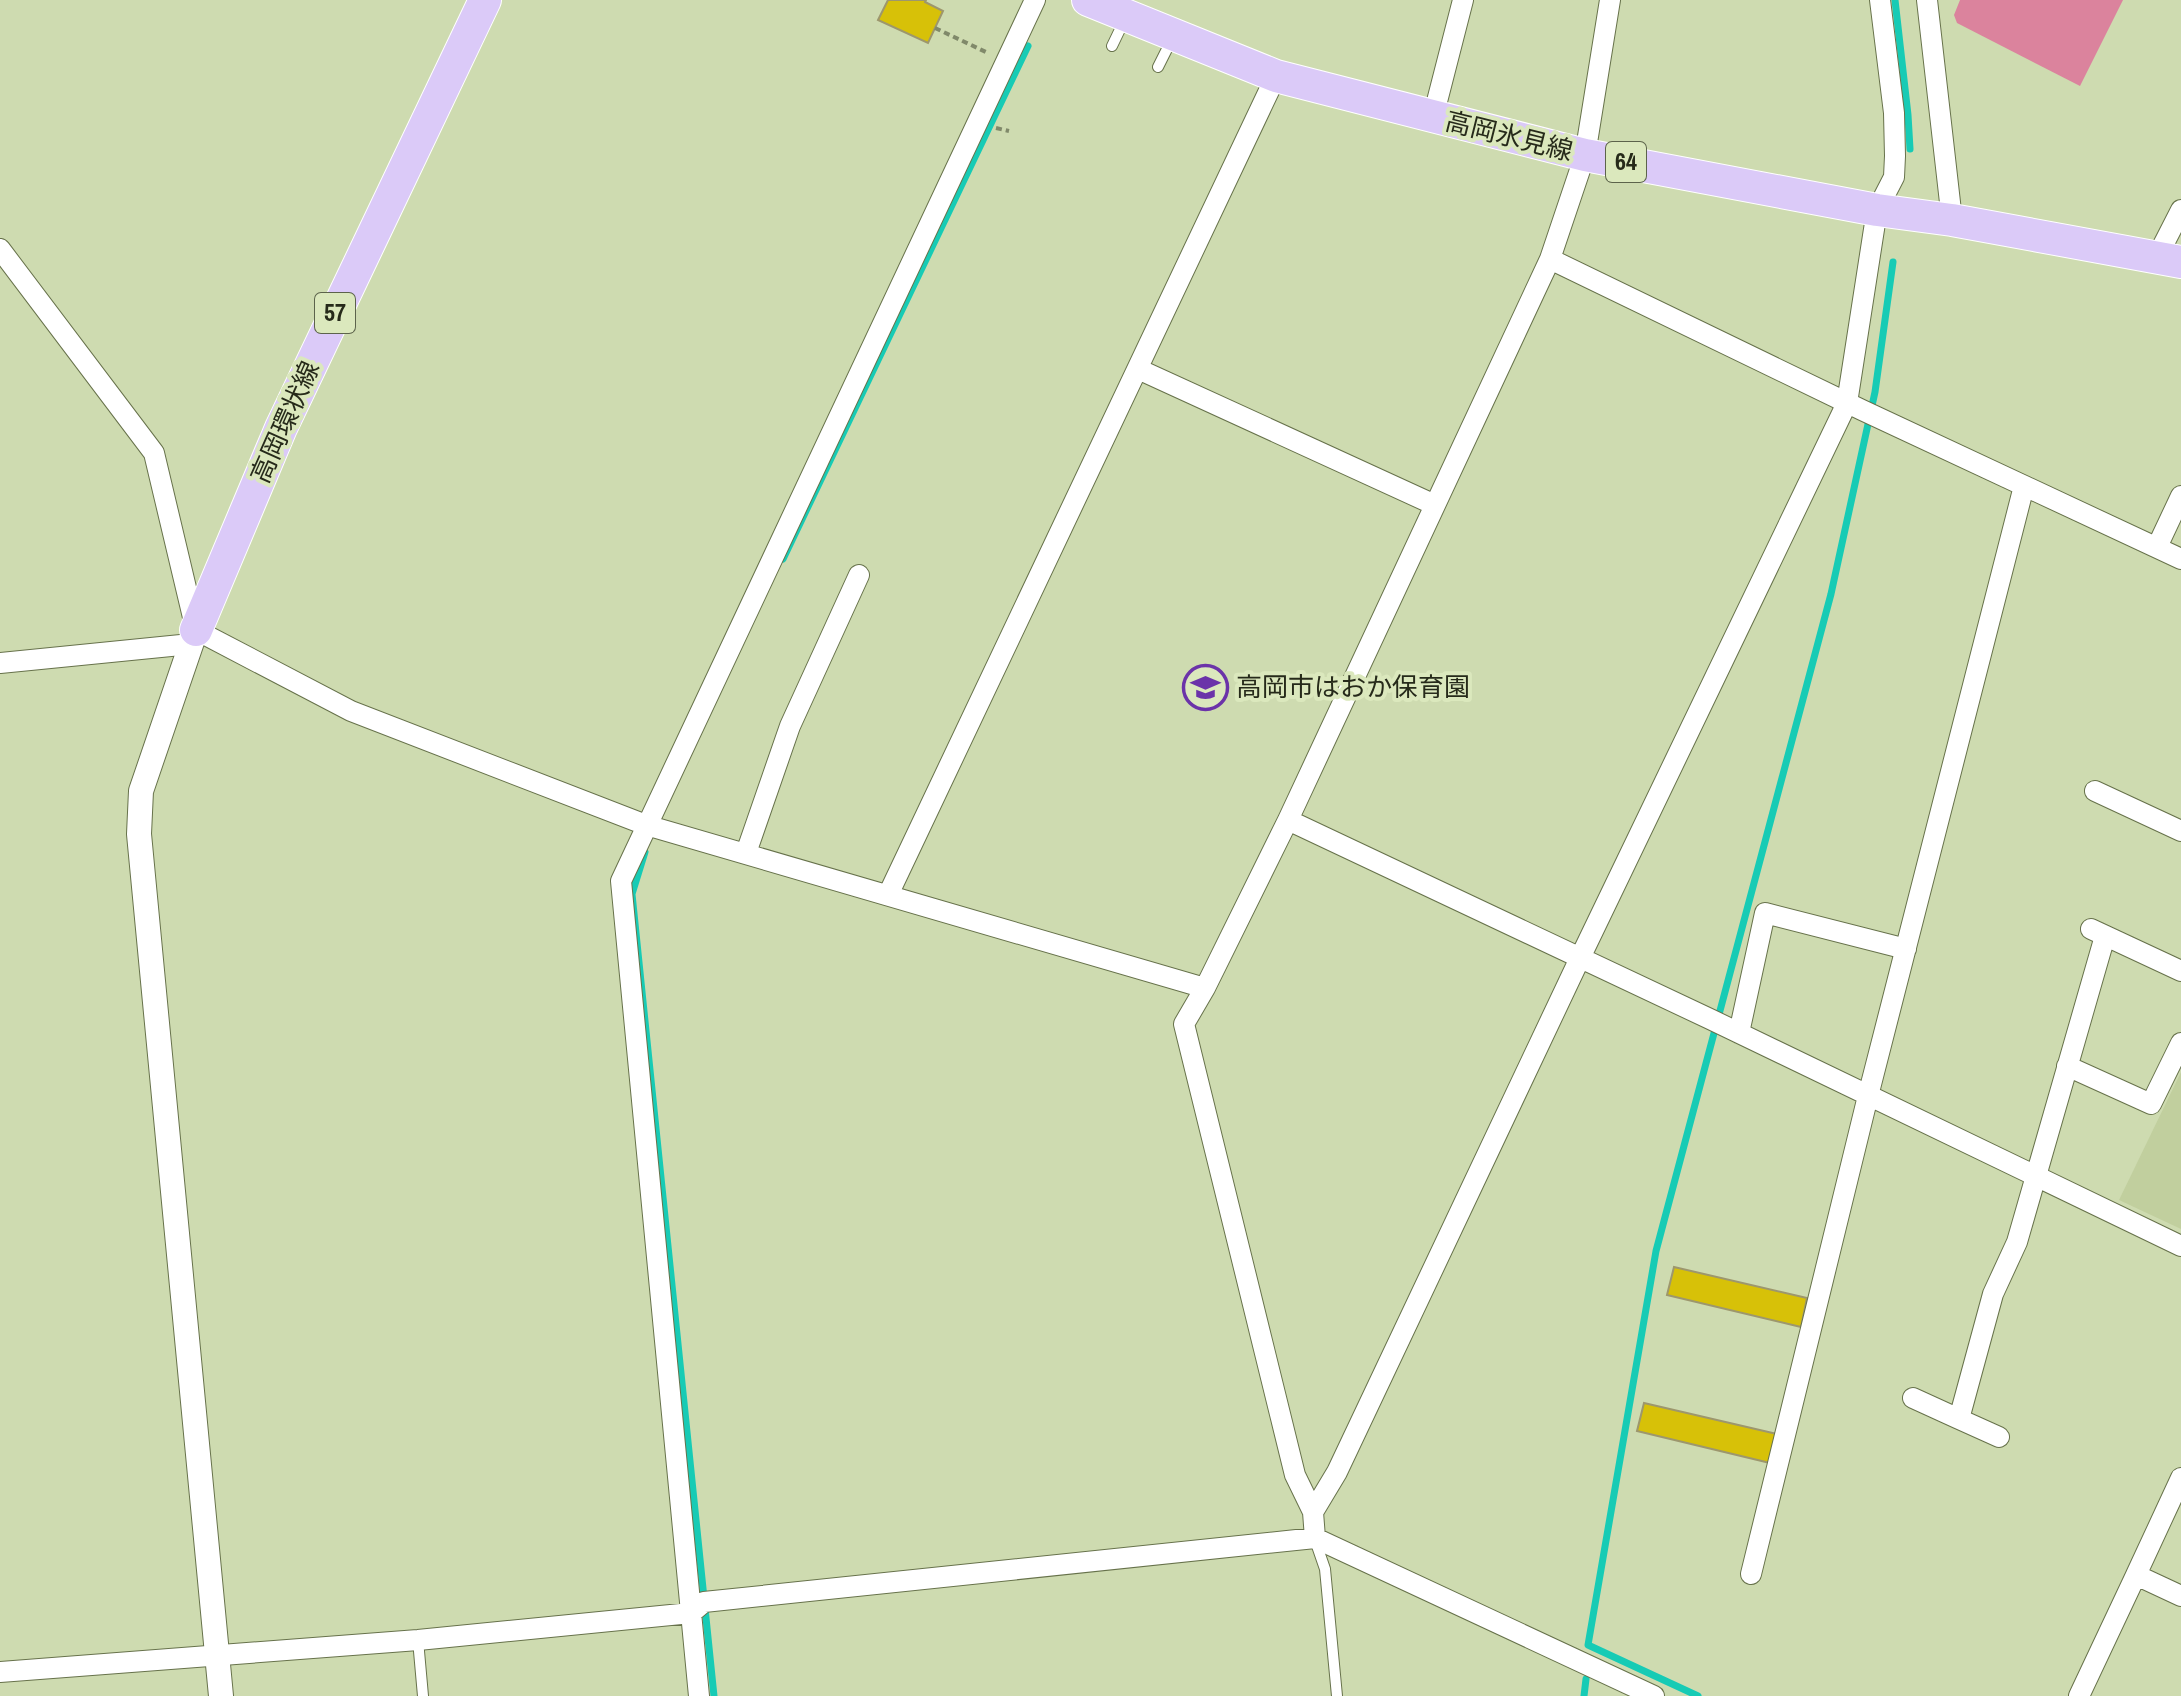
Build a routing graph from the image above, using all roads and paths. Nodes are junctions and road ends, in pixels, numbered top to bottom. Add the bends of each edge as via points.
1 (485, 0) edge
2 (1088, 0) edge
3 (1463, 0) edge
4 (1610, 0) edge
5 (1880, 0) edge
6 (1927, 0) edge
7 (1027, 12) edge
8 (1126, 16) junction
9 (935, 28) dead end
10 (1174, 35) junction
11 (1112, 46) dead end
12 (1005, 61) junction
13 (1158, 67) dead end
14 (1276, 76) junction
15 (1433, 117) junction
16 (1585, 155) junction
17 (1877, 210) junction
18 (2181, 210) edge
19 (1952, 220) junction
20 (0, 249) edge
21 (1550, 259) junction
22 (2169, 259) edge
23 (1138, 369) junction
24 (1855, 407) junction
25 (2024, 486) junction
26 (2181, 496) edge
27 (1435, 505) junction
28 (2157, 547) junction
29 (2181, 559) edge
30 (859, 575) dead end
31 (194, 637) junction
32 (0, 663) edge
33 (2095, 791) dead end
34 (1288, 820) junction
35 (648, 825) junction
36 (2181, 831) edge
37 (746, 853) junction
38 (888, 895) junction
39 (1906, 949) junction
40 (1580, 958) junction
41 (2181, 971) edge
42 (1205, 988) junction
43 (1735, 1031) junction
44 (2181, 1043) edge
45 (2067, 1066) junction
46 (1868, 1096) junction
47 (2036, 1175) junction
48 (2181, 1246) edge
49 (1913, 1398) dead end
50 (1959, 1419) junction
51 (1999, 1437) dead end
52 (2181, 1478) edge
53 (1313, 1512) junction
54 (1315, 1538) junction
55 (1751, 1574) dead end
56 (2136, 1575) junction
57 (2181, 1596) edge
58 (698, 1607) junction
59 (418, 1640) junction
60 (217, 1654) junction
61 (0, 1672) edge
62 (221, 1696) edge
63 (423, 1696) edge
64 (699, 1696) edge
65 (1337, 1696) edge
66 (1654, 1696) edge
67 (2079, 1696) edge

1 - 31 main road, 高岡環状線 / 57 via 281,428
2 - 8 main road, 高岡氷見線 / 64
3 - 15 street
4 - 16 street
5 - 17 street via 1895,156 1894,177
6 - 19 street
7 - 12 street
8 - 10 main road, 高岡氷見線 / 64
8 - 11 lane
9 - 12 path
10 - 13 lane
10 - 14 main road, 高岡氷見線 / 64
12 - 35 street via 966,132
14 - 15 main road, 高岡氷見線 / 64
14 - 23 street
15 - 16 main road, 高岡氷見線 / 64
16 - 17 main road, 高岡氷見線 / 64
16 - 21 street
17 - 19 main road, 高岡氷見線 / 64
17 - 24 street
18 - 22 street
19 - 22 main road, 高岡氷見線 / 64
20 - 31 street via 154,453
21 - 24 street
21 - 27 street
23 - 27 street
23 - 38 street
24 - 25 street
24 - 40 street
25 - 28 street
25 - 39 street
26 - 28 street
27 - 34 street
28 - 29 street
30 - 37 street via 790,726
31 - 32 street
31 - 35 street via 351,711
31 - 60 street via 141,791 139,834
33 - 36 street
34 - 40 street
34 - 42 street
35 - 37 street
35 - 58 street via 621,881
37 - 38 street
38 - 42 street
39 - 43 street via 1765,913
39 - 46 street
40 - 43 street
40 - 53 street via 1337,1472
41 - 45 street via 2098,932
42 - 53 street via 1184,1024 1295,1475
43 - 46 street
44 - 45 street via 2151,1104
45 - 47 street
46 - 47 street
46 - 55 street
47 - 48 street
47 - 50 street via 2017,1242 1993,1294
49 - 50 street
50 - 51 street
52 - 56 street
53 - 54 street
54 - 58 street
54 - 65 lane via 1325,1569
54 - 66 street
56 - 57 street
56 - 67 street
58 - 59 street
58 - 64 street
59 - 60 street
59 - 63 lane
60 - 61 street
60 - 62 street

